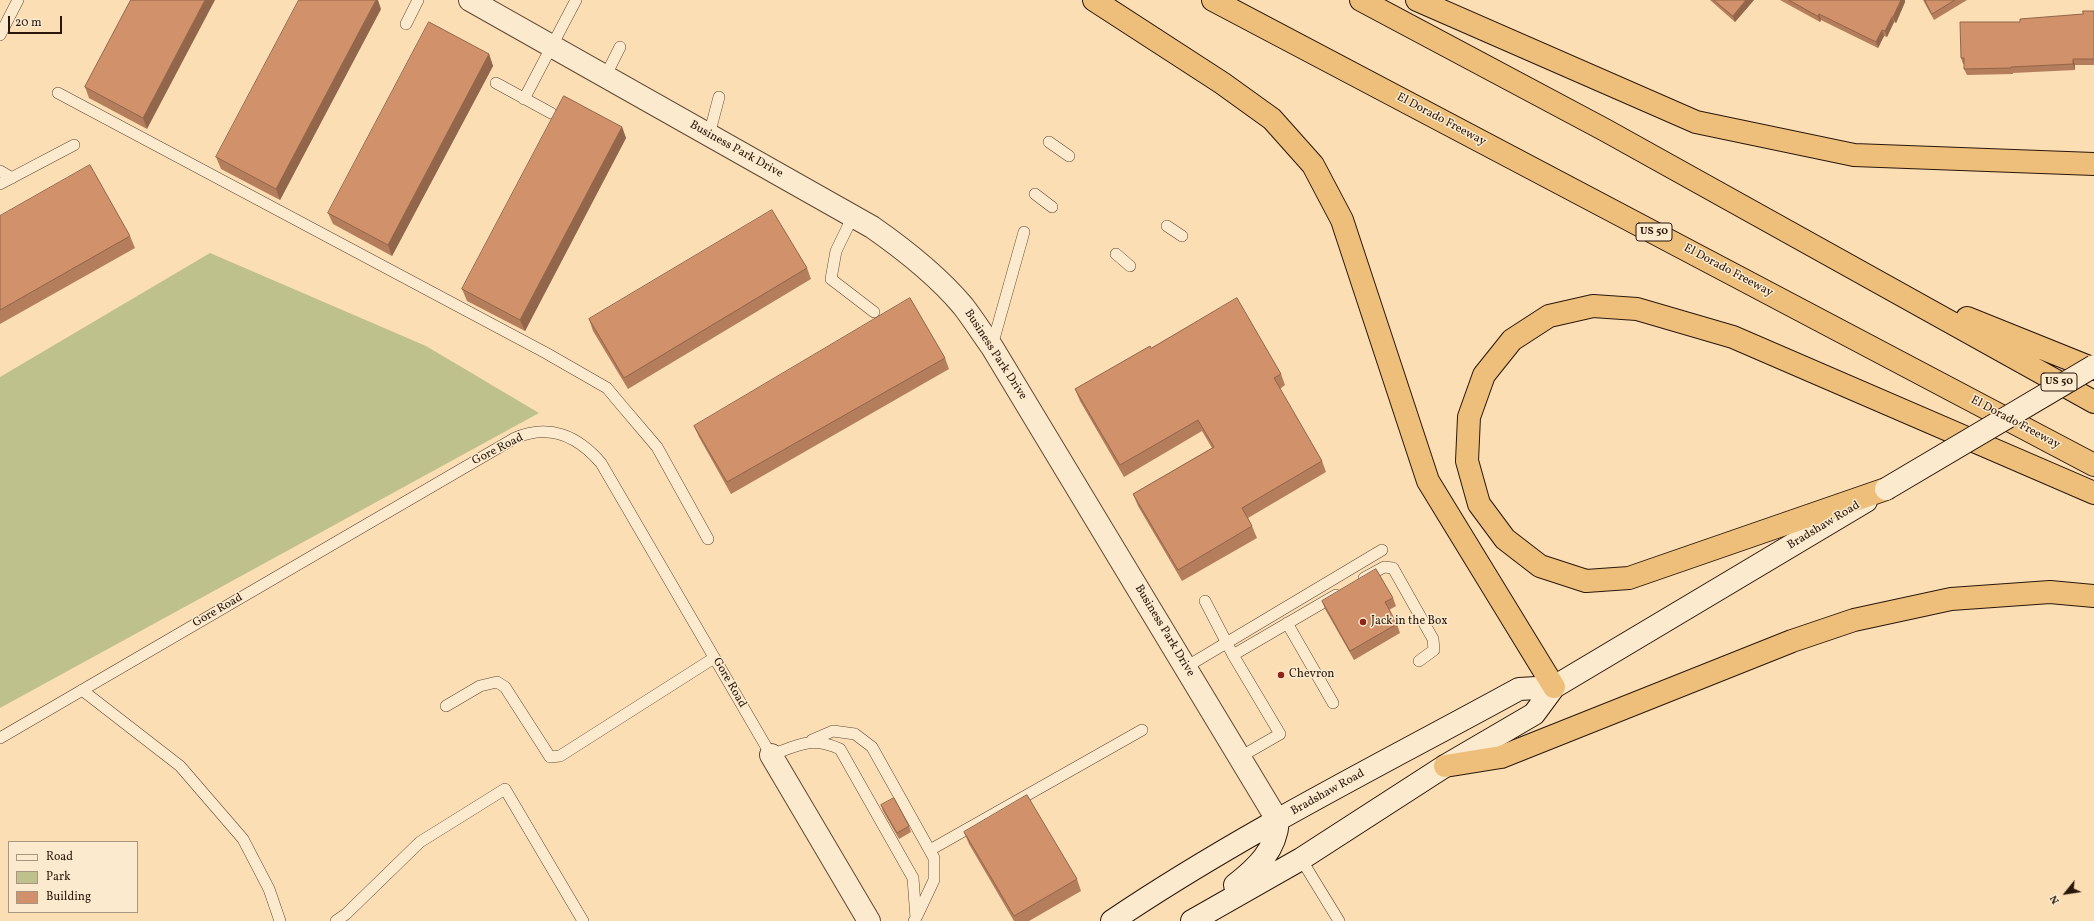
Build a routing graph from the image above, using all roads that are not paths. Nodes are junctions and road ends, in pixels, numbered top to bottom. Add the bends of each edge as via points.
1 (18, 0) edge
2 (418, 0) edge
3 (470, 0) edge
4 (576, 0) edge
5 (1094, 0) edge
6 (1213, 0) edge
7 (1362, 0) edge
8 (1417, 0) edge
9 (406, 24) dead end
10 (0, 35) edge
11 (550, 46) junction
12 (620, 47) dead end
13 (606, 77) junction
14 (496, 83) dead end
15 (58, 93) dead end
16 (719, 97) dead end
17 (524, 98) junction
18 (551, 113) dead end
19 (709, 135) junction
20 (1049, 142) dead end
21 (74, 145) dead end
22 (1069, 156) dead end
23 (2094, 164) edge
24 (0, 171) edge
25 (12, 178) junction
26 (0, 184) edge
27 (1035, 194) dead end
28 (1052, 207) dead end
29 (853, 216) junction
30 (1167, 226) dead end
31 (1024, 232) dead end
32 (1182, 236) dead end
33 (1116, 254) dead end
34 (1130, 266) dead end
35 (1884, 285) junction
36 (874, 312) dead end
37 (992, 347) junction
38 (2094, 366) edge
39 (2094, 369) edge
40 (2094, 402) edge
41 (2094, 465) edge
42 (1886, 489) junction
43 (2094, 493) edge
44 (708, 540) dead end
45 (1382, 550) dead end
46 (2094, 596) edge
47 (1205, 601) dead end
48 (1287, 623) junction
49 (1226, 642) junction
50 (1233, 655) junction
51 (714, 658) junction
52 (1419, 661) dead end
53 (1186, 667) junction
54 (1554, 687) junction
55 (82, 690) junction
56 (1333, 703) dead end
57 (446, 706) dead end
58 (1142, 730) dead end
59 (0, 738) edge
60 (805, 743) junction
61 (771, 755) junction
62 (1240, 757) junction
63 (1445, 766) junction
64 (1278, 821) junction
65 (930, 850) junction
66 (1301, 859) junction
67 (915, 920) edge
68 (280, 921) edge
69 (336, 921) edge
70 (583, 921) edge
71 (869, 921) edge
72 (1112, 921) edge
73 (1188, 921) edge
74 (1192, 921) edge
75 (1339, 921) edge

1 - 10 lane
2 - 9 lane
3 - 11 main road, Business Park Drive
4 - 11 lane
5 - 54 highway via 1222,83 1272,119 1313,165 1342,220 1428,481
6 - 41 highway, El Dorado Freeway / US 50
7 - 35 highway, US 50 via 1605,130
8 - 23 highway via 1696,122 1854,155
11 - 13 main road, Business Park Drive
11 - 17 lane
12 - 13 lane
13 - 19 main road, Business Park Drive
14 - 17 lane
15 - 44 lane via 607,388 658,447
16 - 19 lane
17 - 18 lane
19 - 29 main road, Business Park Drive
20 - 22 lane
21 - 25 lane
24 - 25 lane
25 - 26 lane
27 - 28 lane
29 - 36 lane via 836,251 831,279
29 - 37 main road, Business Park Drive via 905,250 935,277 963,306
30 - 32 lane
31 - 37 lane
33 - 34 lane
35 - 39 highway
35 - 40 highway, US 50
37 - 53 main road, Business Park Drive
38 - 42 main road, Bradshaw Road, bridge
42 - 43 highway via 1629,578 1586,581 1540,566 1505,538 1479,504 1467,461 1468,417 1484,375 1512,340 1549,316 1593,306 1637,309 1733,337
42 - 54 main road, Bradshaw Road
45 - 49 lane
46 - 63 highway via 2050,592 1951,599 1854,620 1792,641 1501,757
47 - 49 lane
48 - 50 lane
48 - 52 lane via 1384,567 1393,568 1433,639 1434,650
48 - 56 lane
49 - 50 lane
49 - 53 lane
50 - 62 lane via 1280,734
51 - 55 lane, Gore Road via 601,463 588,448 571,438 540,432 514,438
51 - 57 lane via 560,756 550,757 505,687 497,682 480,686
51 - 61 lane, Gore Road
53 - 62 main road, Business Park Drive
54 - 63 main road, Bradshaw Road via 1534,714
54 - 64 main road, Bradshaw Road via 1519,689
55 - 59 lane, Gore Road
55 - 68 lane via 180,766 243,840 269,889
58 - 65 lane
60 - 61 lane
60 - 65 lane via 833,731 855,734 872,747
60 - 67 lane via 824,742 840,749 913,878
61 - 71 main road, Gore Road
62 - 64 main road, Business Park Drive
63 - 66 main road, Bradshaw Road
64 - 72 main road, Bradshaw Road via 1168,884
64 - 73 main road via 1277,834 1270,849 1255,869
65 - 67 lane via 934,858 934,880
66 - 74 main road, Bradshaw Road
66 - 75 lane
69 - 70 lane via 420,842 505,789

